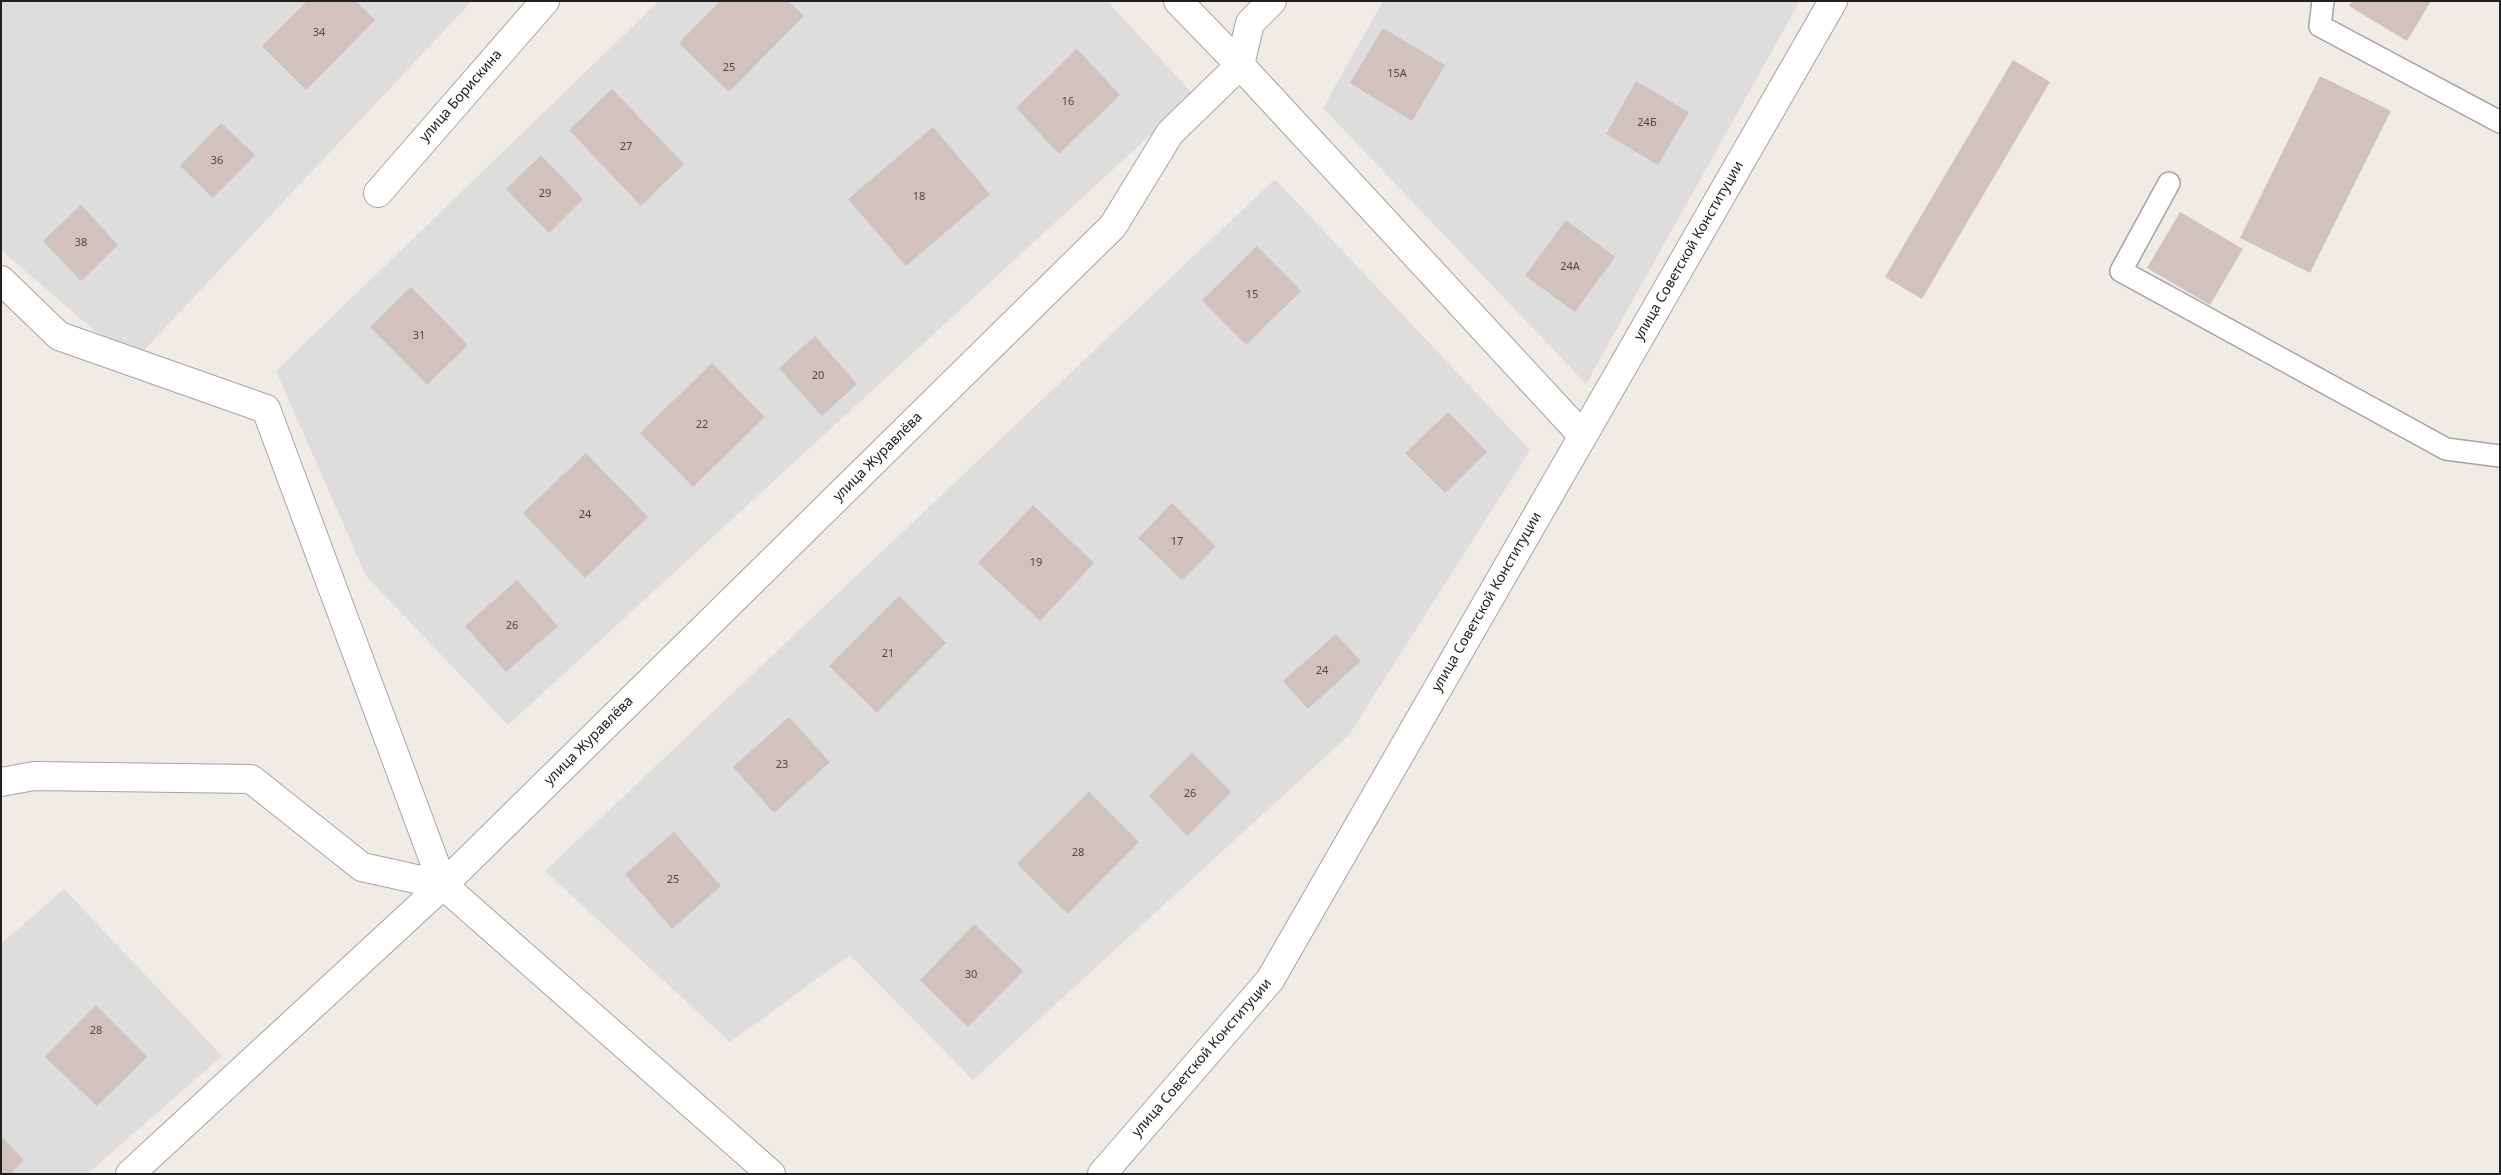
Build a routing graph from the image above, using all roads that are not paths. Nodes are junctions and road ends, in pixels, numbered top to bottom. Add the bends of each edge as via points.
1 (544, 1) edge
2 (1178, 1) edge
3 (1272, 1) edge
4 (1833, 1) edge
5 (2323, 1) edge
6 (1240, 64) junction
7 (2500, 122) edge
8 (2169, 183) dead end
9 (378, 193) dead end
10 (1, 280) edge
11 (1583, 436) junction
12 (2500, 456) edge
13 (1, 782) edge
14 (443, 885) junction
15 (130, 1174) edge
16 (771, 1174) edge
17 (1102, 1174) edge

1 - 9 street, улица Борискина
2 - 6 street
3 - 6 street via 1250,23
4 - 11 street, улица Советской Конституции
5 - 7 lane via 2320,26
6 - 11 street
6 - 14 street, улица Журавлёва via 1170,133 1113,226
8 - 12 lane via 2121,271 2446,450
10 - 14 street via 59,336 266,409
11 - 17 street, улица Советской Конституции via 1270,980
13 - 14 street via 34,776 251,779 362,867
14 - 15 street, улица Журавлёва
14 - 16 street

